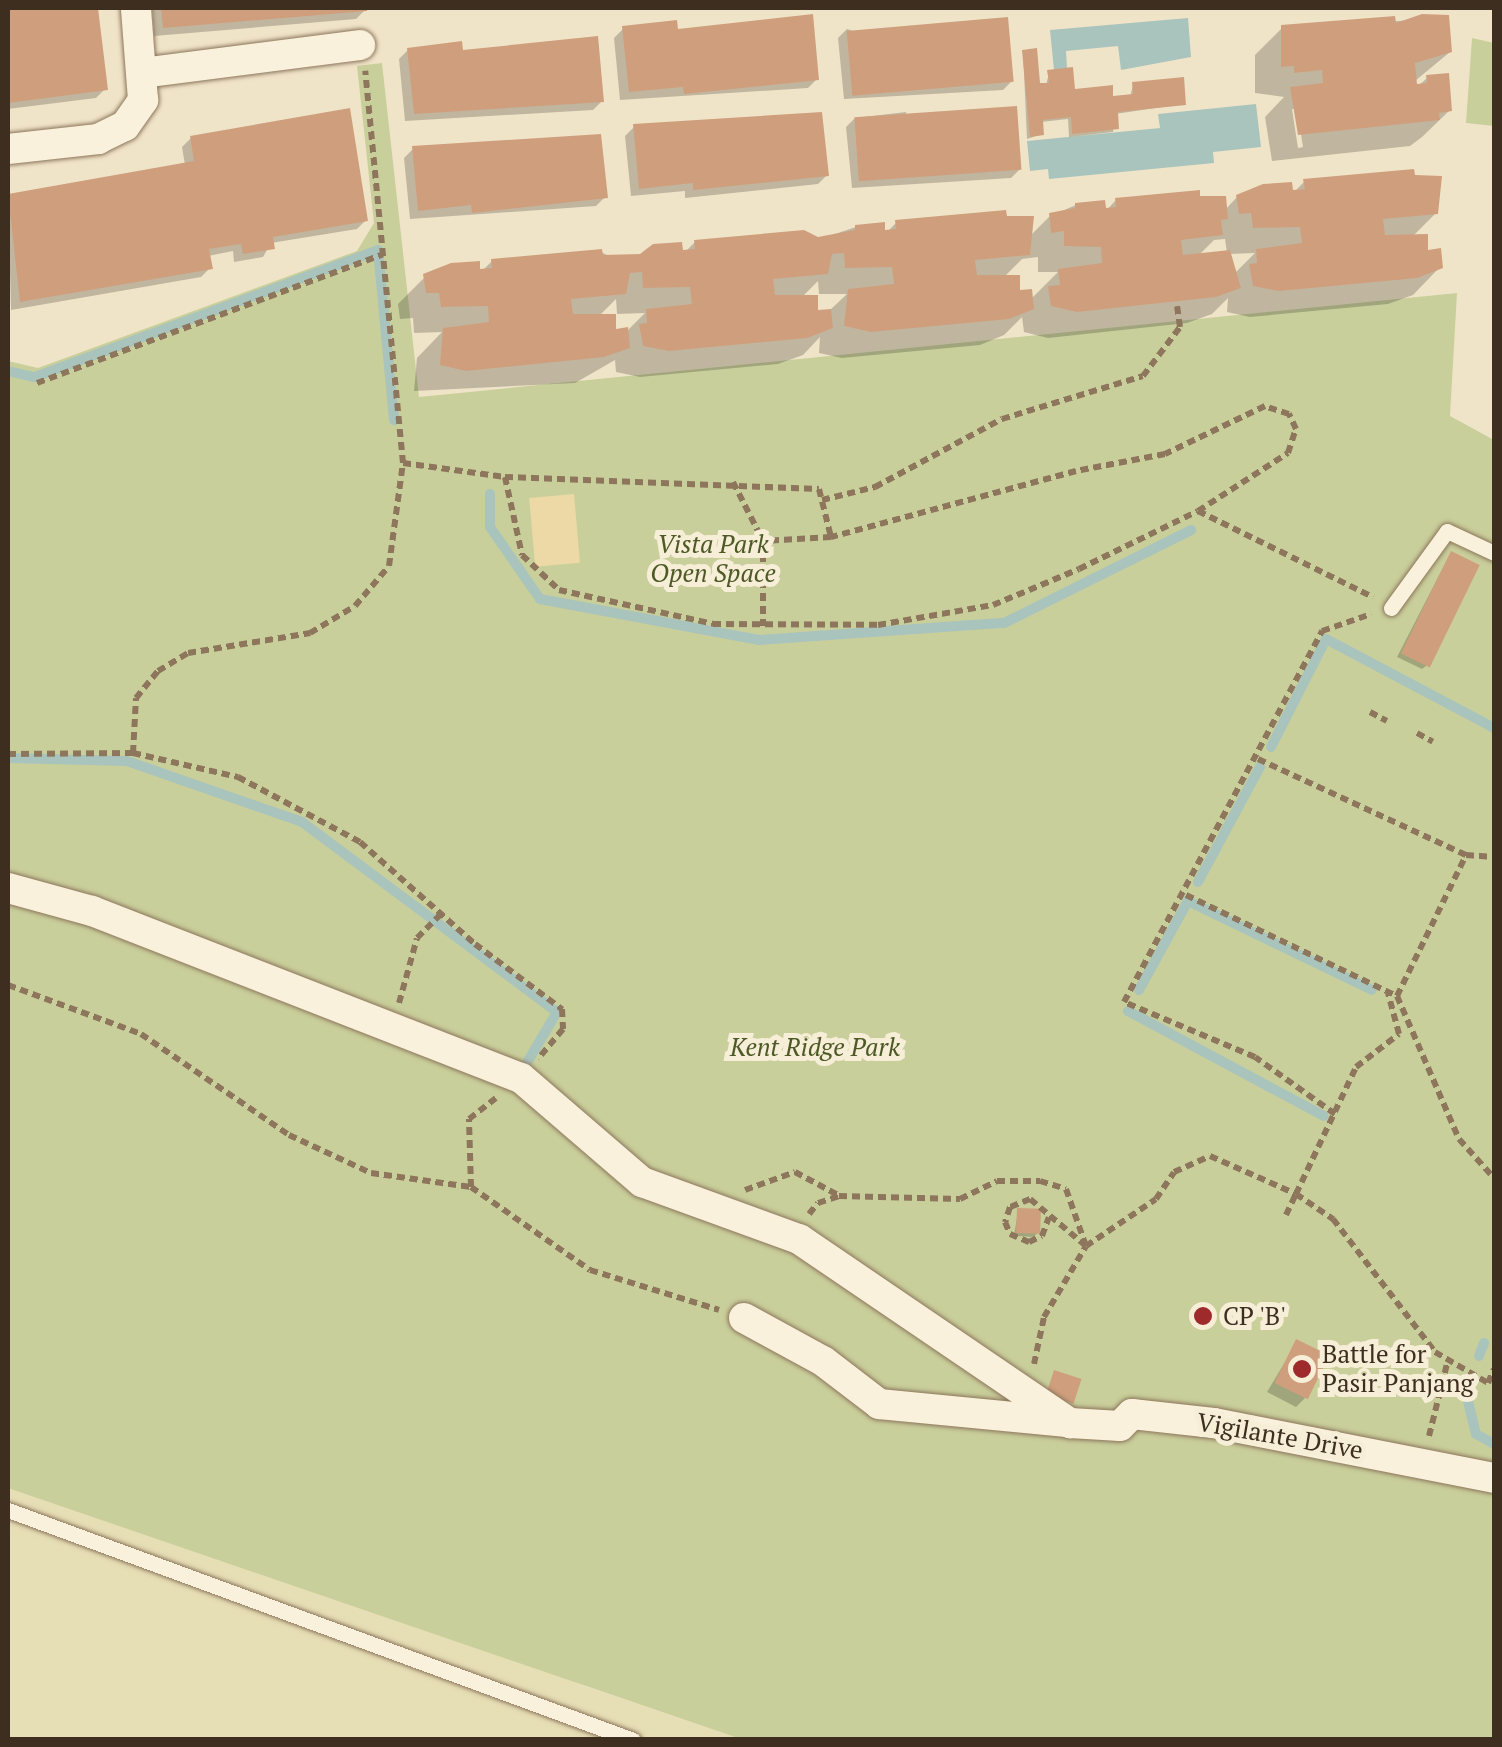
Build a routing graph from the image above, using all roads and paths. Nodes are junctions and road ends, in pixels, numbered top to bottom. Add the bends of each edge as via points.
1 (136, 8) edge
2 (360, 45) joint
3 (142, 72) junction
4 (8, 150) edge
5 (382, 254) junction
6 (1177, 306) dead end
7 (37, 383) dead end
8 (403, 463) junction
9 (505, 477) junction
10 (733, 482) junction
11 (822, 500) junction
12 (1198, 511) junction
13 (831, 537) junction
14 (763, 541) junction
15 (1494, 553) edge
16 (1391, 608) junction
17 (763, 626) junction
18 (1370, 712) dead end
19 (1387, 721) dead end
20 (1417, 733) dead end
21 (1432, 742) dead end
22 (133, 753) junction
23 (8, 754) edge
24 (1258, 759) junction
25 (1466, 855) junction
26 (1494, 856) edge
27 (8, 888) edge
28 (1186, 894) junction
29 (436, 919) junction
30 (8, 985) edge
31 (1393, 994) junction
32 (392, 1028) junction
33 (528, 1070) junction
34 (1335, 1114) junction
35 (1494, 1178) edge
36 (471, 1187) junction
37 (1296, 1194) junction
38 (839, 1196) junction
39 (719, 1208) junction
40 (1286, 1215) dead end
41 (1049, 1217) junction
42 (799, 1240) junction
43 (1086, 1246) junction
44 (744, 1318) joint
45 (1448, 1360) junction
46 (1494, 1369) edge
47 (1033, 1397) junction
48 (1070, 1423) junction
49 (1422, 1461) junction
50 (1494, 1478) edge
51 (8, 1510) edge
52 (634, 1740) edge

1 - 3 street
2 - 3 street
2 - 5 path
3 - 4 street via 143,100 125,126 98,139
5 - 7 path
5 - 8 path
6 - 11 path via 1180,327 1143,376 1002,419 876,487
8 - 9 path
8 - 22 path via 389,566 355,606 310,633 188,652 158,671 136,698
9 - 10 path
9 - 17 path via 522,555 558,590 713,624
10 - 11 path via 819,489
10 - 14 path
11 - 13 path
12 - 13 path via 1288,453 1296,438 1289,414 1265,406 1165,454
12 - 16 path
12 - 17 path via 992,605 878,625
13 - 14 path
14 - 17 path
15 - 16 lane via 1448,531
16 - 24 path via 1322,631
18 - 19 path
20 - 21 path
22 - 23 path
22 - 29 path via 238,776 360,842
24 - 25 path
24 - 28 path
25 - 26 path
25 - 31 path
27 - 32 street via 92,911
28 - 31 path
28 - 34 path via 1124,1002 1255,1058
29 - 32 path via 417,938
29 - 33 path via 562,1009 563,1029
30 - 36 path via 140,1034 289,1134 371,1173
31 - 34 path via 1400,1034 1356,1067
31 - 35 path via 1458,1139
32 - 33 street
33 - 36 path via 469,1119
33 - 39 street via 642,1182
34 - 37 path
36 - 44 path via 590,1270
37 - 40 path
37 - 43 path via 1210,1156 1174,1172 1156,1199
37 - 45 path via 1333,1218 1435,1352
38 - 39 path via 795,1172 768,1178
38 - 42 path via 818,1203
38 - 43 path via 960,1199 997,1181 1040,1181 1066,1189
39 - 42 street
41 - 41 path via 1038,1201 1022,1199 1005,1222 1010,1234 1029,1242 1042,1236
41 - 43 path
42 - 47 street
43 - 47 path via 1044,1317 1033,1359 1041,1382
44 - 48 street via 823,1362 879,1404
45 - 46 path via 1488,1384
45 - 49 path
47 - 48 street
48 - 49 street, Vigilante Drive via 1120,1426 1132,1414
49 - 50 street, Vigilante Drive
51 - 52 lane

